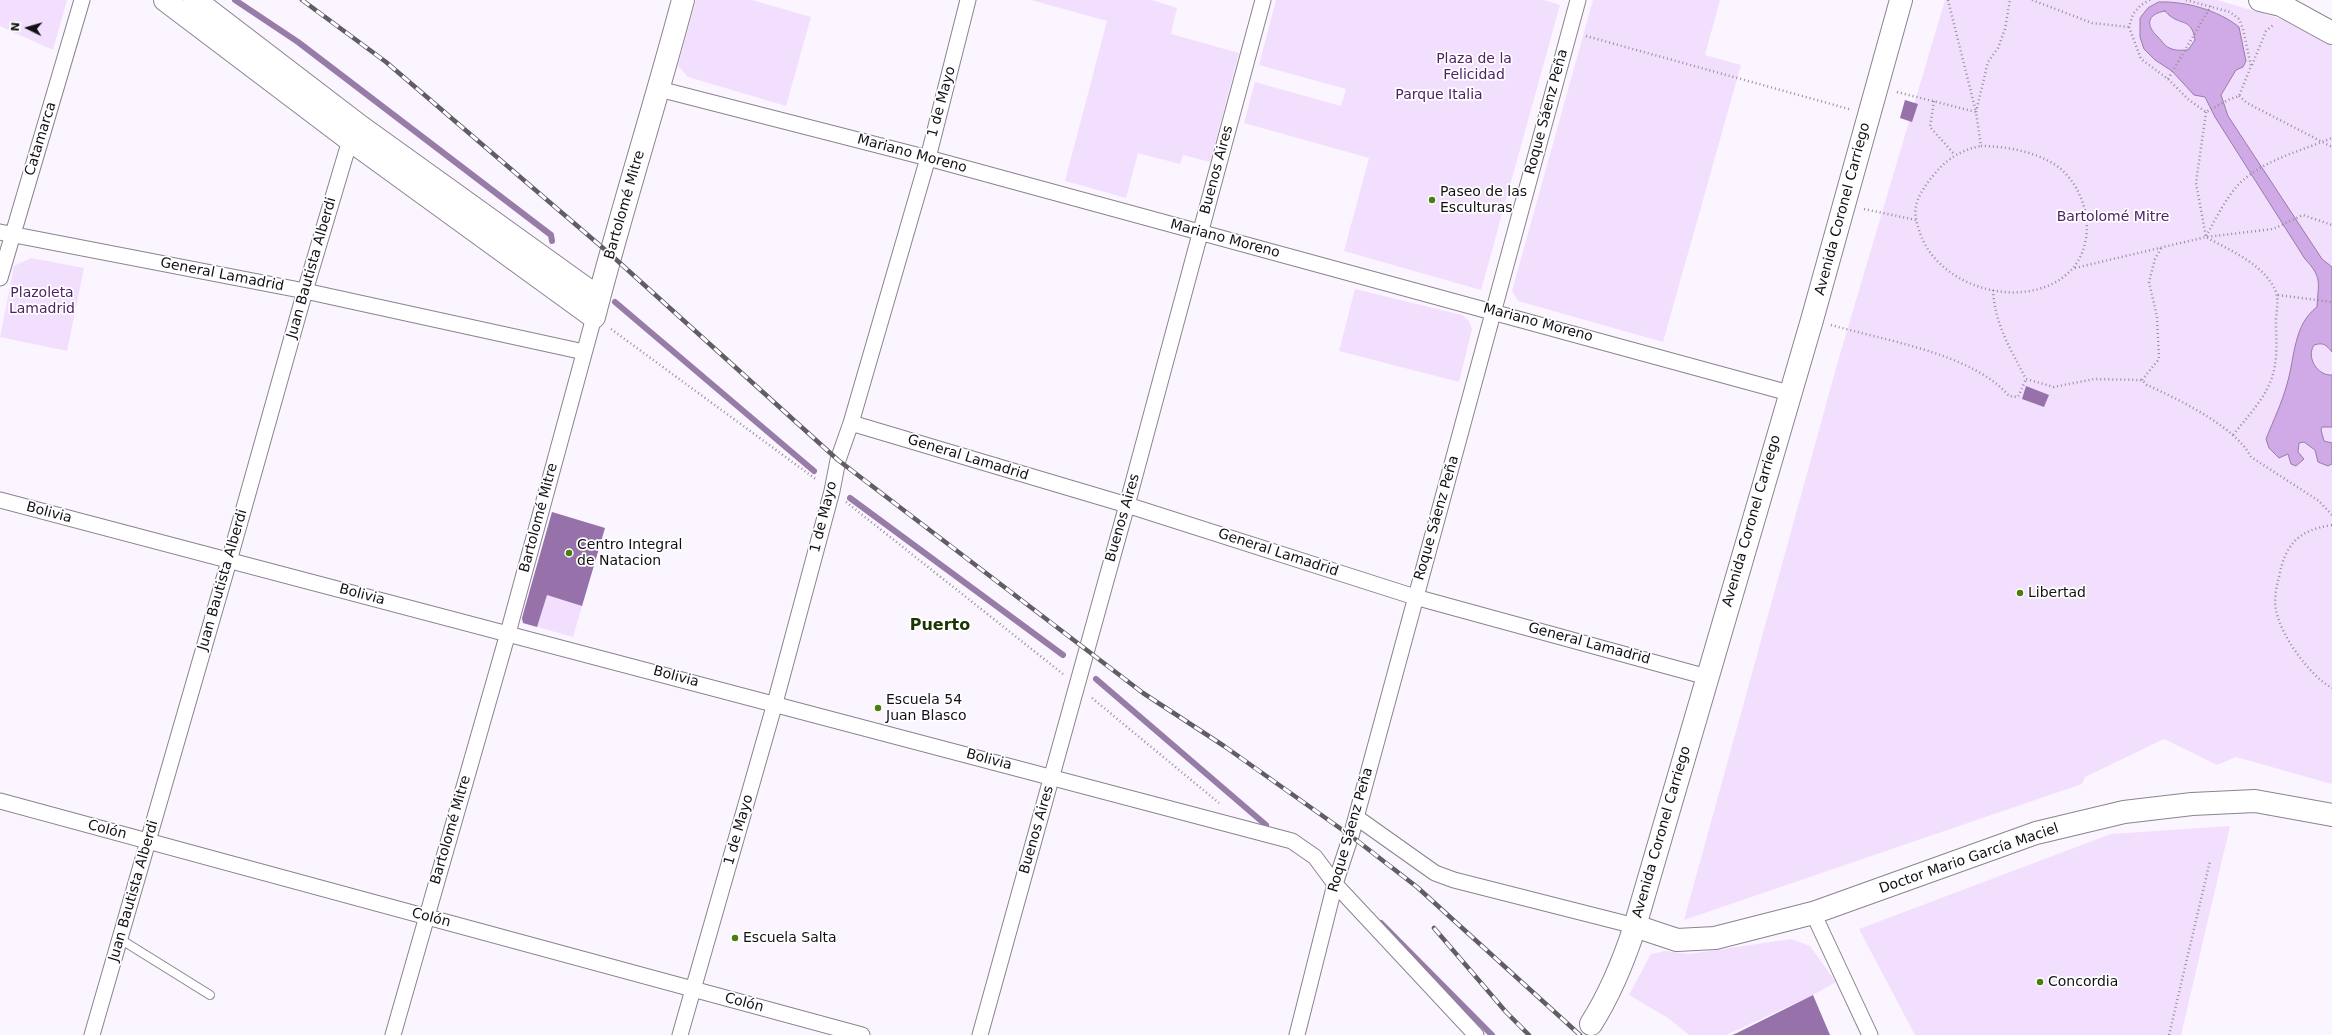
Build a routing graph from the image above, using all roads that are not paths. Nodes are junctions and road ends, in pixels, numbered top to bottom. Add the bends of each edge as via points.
1 (82, 0) edge
2 (165, 0) edge
3 (195, 0) edge
4 (683, 0) edge
5 (968, 0) edge
6 (1263, 0) edge
7 (1578, 0) edge
8 (1901, 0) edge
9 (2260, 0) edge
10 (2332, 33) edge
11 (659, 89) junction
12 (356, 134) junction
13 (928, 158) junction
14 (6, 233) edge
15 (1200, 233) junction
16 (0, 278) edge
17 (304, 291) junction
18 (597, 308) junction
19 (1495, 311) junction
20 (584, 352) junction
21 (1790, 393) junction
22 (851, 423) junction
23 (0, 500) edge
24 (1127, 505) junction
25 (229, 560) junction
26 (1415, 597) junction
27 (508, 633) junction
28 (1707, 677) junction
29 (775, 703) junction
30 (1052, 777) junction
31 (0, 801) edge
32 (2332, 815) edge
33 (1356, 817) junction
34 (148, 841) junction
35 (1335, 884) junction
36 (1813, 914) junction
37 (426, 917) junction
38 (1635, 926) junction
39 (120, 939) junction
40 (693, 989) junction
41 (210, 995) dead end
42 (1589, 1030) edge
43 (92, 1035) edge
44 (393, 1035) edge
45 (680, 1035) edge
46 (862, 1035) edge
47 (980, 1035) edge
48 (1297, 1035) edge
49 (1476, 1035) edge
50 (1870, 1035) edge

1 - 14 street, Catamarca
2 - 12 street
3 - 12 street
4 - 11 street, Bartolomé Mitre
5 - 13 street, 1 de Mayo
6 - 15 street, Buenos Aires
7 - 19 street, Roque Sáenz Peña
8 - 21 street, Avenida Coronel Carriego
9 - 10 street via 2281,5
11 - 13 street, Mariano Moreno
11 - 18 street, Bartolomé Mitre via 610,254
12 - 17 street, Juan Bautista Alberdi
12 - 18 street
13 - 15 street, Mariano Moreno
13 - 22 street, 1 de Mayo
14 - 16 street, Catamarca
14 - 17 street, General Lamadrid
15 - 19 street, Mariano Moreno
15 - 24 street, Buenos Aires
17 - 20 street, General Lamadrid
17 - 25 street, Juan Bautista Alberdi
18 - 20 street, Bartolomé Mitre
19 - 21 street, Mariano Moreno
19 - 26 street, Roque Sáenz Peña
20 - 27 street, Bartolomé Mitre
21 - 28 street, Avenida Coronel Carriego
22 - 24 street, General Lamadrid
22 - 29 street, 1 de Mayo via 838,460
23 - 25 street, Bolivia
24 - 26 street, General Lamadrid
24 - 30 street, Buenos Aires
25 - 27 street, Bolivia
25 - 34 street, Juan Bautista Alberdi
26 - 28 street, General Lamadrid
26 - 33 street, Roque Sáenz Peña
27 - 29 street, Bolivia
27 - 37 street, Bartolomé Mitre
28 - 38 street, Avenida Coronel Carriego
29 - 30 street, Bolivia
29 - 40 street, 1 de Mayo
30 - 35 street, Bolivia via 1292,842 1315,857
30 - 47 street, Buenos Aires
31 - 34 street, Colón
32 - 36 street, Doctor Mario García Maciel via 2255,801 2192,804 2124,812 2036,833
33 - 35 street, Roque Sáenz Peña
33 - 38 street via 1442,876
34 - 37 street, Colón
34 - 39 street, Juan Bautista Alberdi
35 - 48 street, Roque Sáenz Peña
35 - 49 street, Bolivia
36 - 38 street, Doctor Mario García Maciel via 1715,938 1677,940
36 - 50 street
37 - 40 street, Colón
37 - 44 street, Bartolomé Mitre
38 - 42 street, Avenida Coronel Carriego via 1626,955
39 - 41 lane
39 - 43 street, Juan Bautista Alberdi
40 - 45 street, 1 de Mayo
40 - 46 street, Colón

